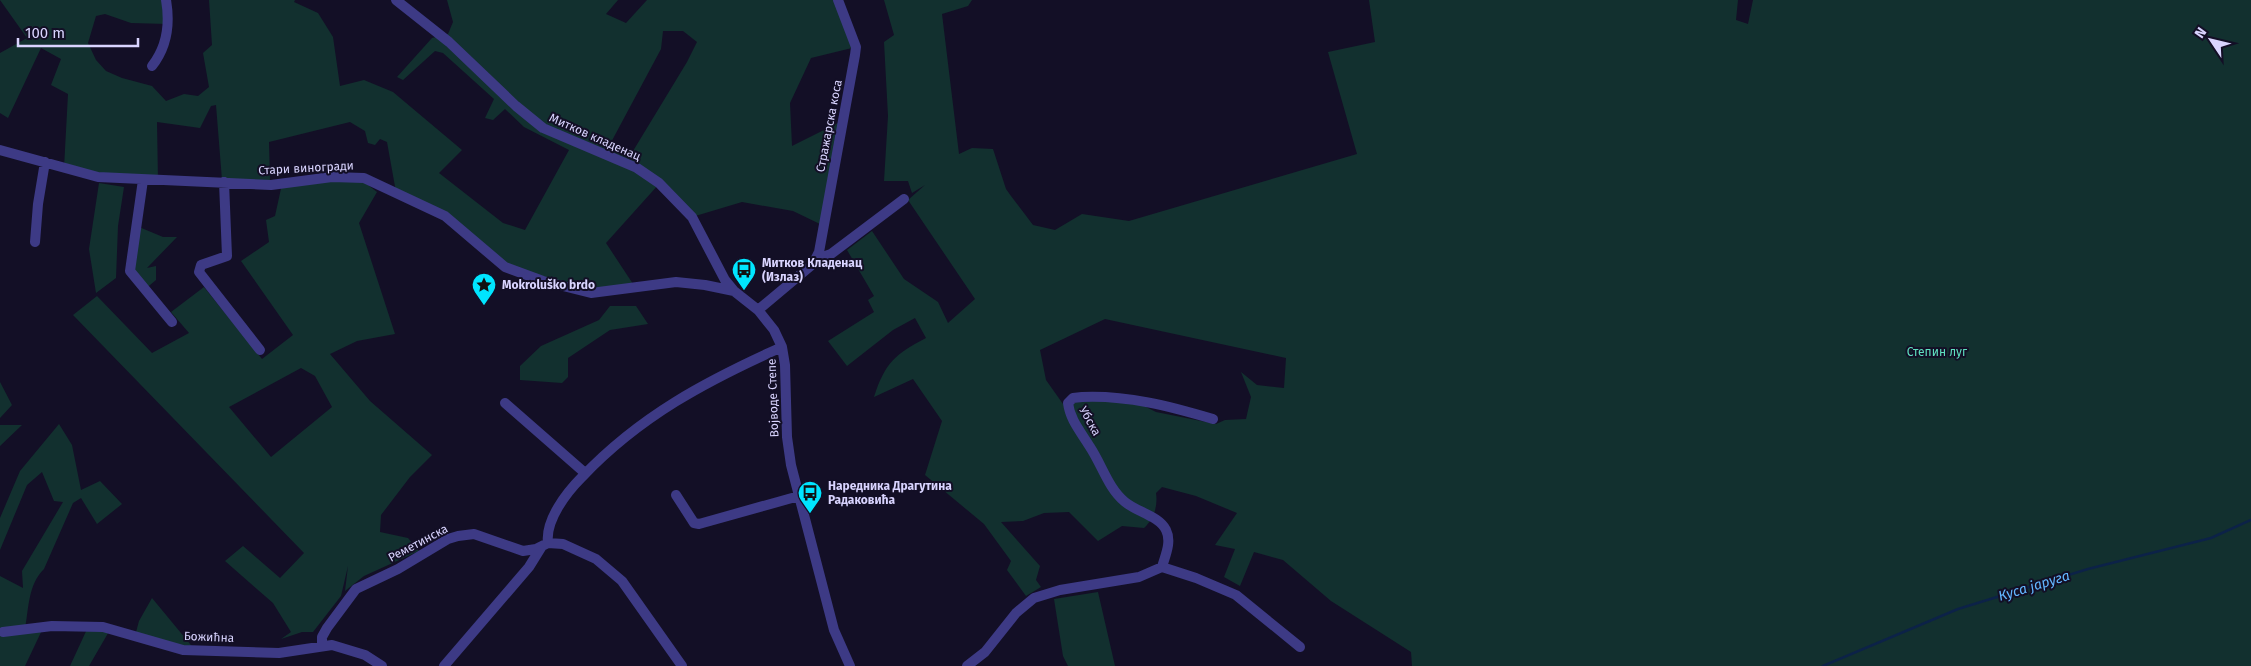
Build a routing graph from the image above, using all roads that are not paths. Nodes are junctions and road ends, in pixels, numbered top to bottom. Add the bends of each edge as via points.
1 (166, 0) edge
2 (396, 0) edge
3 (838, 0) edge
4 (152, 66) dead end
5 (0, 150) edge
6 (45, 162) junction
7 (143, 180) junction
8 (224, 182) junction
9 (904, 199) dead end
10 (35, 242) dead end
11 (817, 259) junction
12 (737, 293) junction
13 (758, 310) junction
14 (172, 322) dead end
15 (782, 347) junction
16 (260, 350) dead end
17 (505, 404) dead end
18 (1213, 419) dead end
19 (585, 474) junction
20 (676, 495) dead end
21 (800, 496) junction
22 (545, 545) junction
23 (1162, 568) junction
24 (3, 632) dead end
25 (322, 645) junction
26 (1300, 647) dead end
27 (382, 666) edge
28 (444, 666) edge
29 (682, 666) edge
30 (850, 666) edge
31 (966, 666) edge

1 - 4 street via 168,28
2 - 12 street, Митков кладенац via 449,42 536,123 637,168 659,183 692,217 724,280
3 - 11 street, Стражарска коса via 856,55
5 - 6 street, Стари виногради
6 - 7 street, Стари виногради via 90,176
6 - 10 street
7 - 8 street, Стари виногради
7 - 14 street via 130,271
8 - 12 street, Стари виногради via 271,185 332,177 364,178 445,216 505,267 543,281 591,293 676,282
8 - 16 street via 227,256 201,266 199,272
9 - 11 street via 831,254
11 - 13 street
12 - 13 street, Стари виногради
13 - 15 street, Војводе Степе via 774,330
15 - 19 street via 719,376 651,416 613,446
15 - 21 street, Војводе Степе via 788,450
17 - 19 street
18 - 23 street, Убска via 1136,399 1082,396 1068,403 1070,414 1115,491 1127,504 1157,520 1166,529 1168,545
19 - 22 street via 560,504
20 - 21 street via 694,522 699,524
21 - 30 street, Војводе Степе via 834,630
22 - 25 street, Реметинска via 522,551 482,536 448,539 356,589 322,637
22 - 28 street
22 - 29 street, Реметинска via 562,544 584,552 613,571
23 - 26 street via 1236,595
23 - 31 street via 1139,577 1060,590 1034,598 1016,612 985,652
24 - 25 street, Божићна via 52,626 103,627 183,650 279,653
25 - 27 street, Божићна via 349,649

